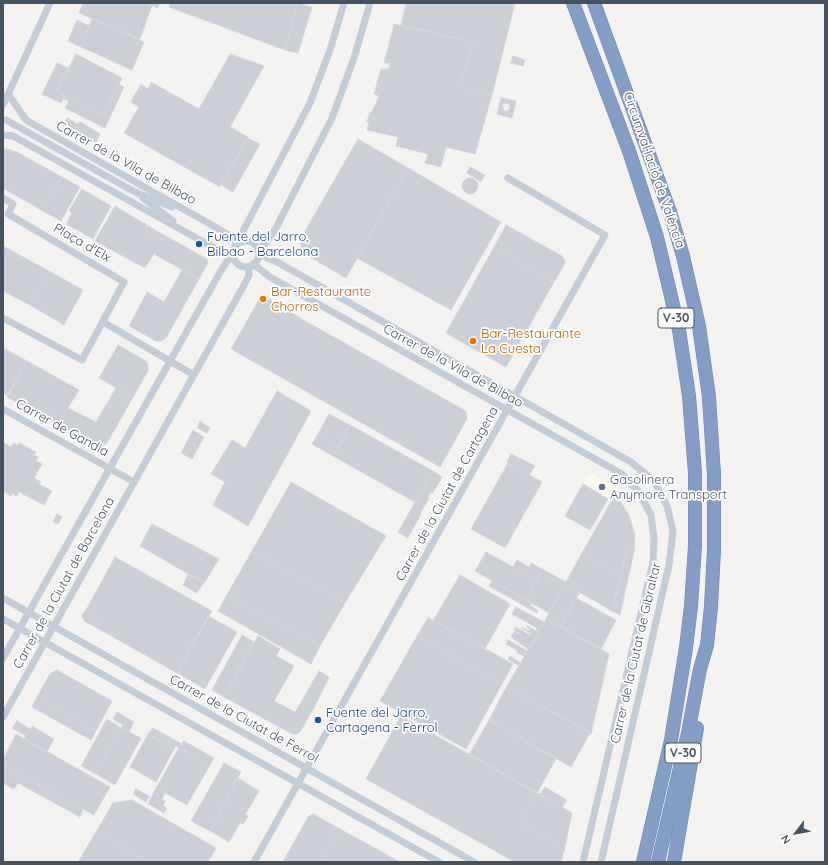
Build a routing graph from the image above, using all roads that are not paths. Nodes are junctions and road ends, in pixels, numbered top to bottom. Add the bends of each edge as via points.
1 (50, 3) edge
2 (344, 3) edge
3 (370, 3) edge
4 (573, 3) edge
5 (594, 3) edge
6 (9, 95) junction
7 (3, 105) edge
8 (6, 120) dead end
9 (3, 135) edge
10 (508, 178) dead end
11 (135, 192) junction
12 (3, 198) edge
13 (200, 218) junction
14 (192, 235) junction
15 (239, 243) junction
16 (258, 251) junction
17 (234, 254) junction
18 (251, 265) junction
19 (3, 318) edge
20 (103, 322) junction
21 (170, 361) junction
22 (194, 375) junction
23 (515, 396) junction
24 (3, 409) edge
25 (507, 410) junction
26 (631, 462) joint
27 (109, 468) junction
28 (622, 474) joint
29 (134, 482) junction
30 (3, 598) edge
31 (29, 612) junction
32 (3, 619) edge
33 (54, 626) junction
34 (20, 628) junction
35 (45, 642) junction
36 (707, 645) junction
37 (3, 658) edge
38 (3, 717) edge
39 (307, 768) junction
40 (298, 784) junction
41 (254, 862) edge
42 (439, 862) edge
43 (474, 862) edge
44 (583, 862) edge
45 (601, 862) edge
46 (643, 862) edge
47 (658, 862) edge
48 (674, 862) edge

1 - 6 street
2 - 15 street via 310,103
3 - 16 street via 354,58 332,118 276,228
4 - 46 highway, Circumval·lació de València / V-30 via 626,144 657,237 679,330 690,404 696,473 695,546 686,648 672,740
5 - 36 highway, Circumval·lació de València / V-30 via 670,212 683,256 698,326 709,398 714,475 714,549
6 - 7 street
6 - 13 street, Carrer de la Vila de Bilbao via 26,120
8 - 11 street
9 - 14 street via 13,136
10 - 23 street, Carrer de la Ciutat de Cartagena via 605,235
11 - 13 street
11 - 14 street
12 - 20 street, Plaça d'Elx via 13,204 8,214 124,282
13 - 15 street, Carrer de la Vila de Bilbao
14 - 17 street via 224,252
15 - 16 street via 249,241
15 - 17 street
16 - 18 street via 258,257
16 - 23 street, Carrer de la Vila de Bilbao
17 - 18 street via 237,263
17 - 21 street, Carrer de la Ciutat de Barcelona via 219,274
18 - 22 street, Carrer de la Ciutat de Barcelona via 243,287
18 - 25 street, Carrer de la Vila de Bilbao
19 - 20 street, Plaça d'Elx via 82,360
20 - 21 street
21 - 22 street
21 - 27 street, Carrer de la Ciutat de Barcelona
22 - 29 street, Carrer de la Ciutat de Barcelona
23 - 25 street, Carrer de la Ciutat de Cartagena
23 - 26 street, Carrer de la Vila de Bilbao
24 - 27 street, Carrer de Gandia
25 - 28 street, Carrer de la Vila de Bilbao
25 - 39 street, Carrer de la Ciutat de Cartagena
26 - 45 street, Carrer de la Ciutat de Gibraltar via 654,481 667,506 673,531 669,565
27 - 29 street
27 - 31 street, Carrer de la Ciutat de Barcelona
28 - 44 street, Carrer de la Ciutat de Gibraltar via 638,491 651,515 653,562
29 - 33 street, Carrer de la Ciutat de Barcelona
30 - 31 street, Carrer de la Ciutat de Ferrol
31 - 33 street, Carrer de la Ciutat de Ferrol
31 - 34 street, Carrer de la Ciutat de Barcelona
32 - 34 street
33 - 35 street, Carrer de la Ciutat de Barcelona
33 - 39 street, Carrer de la Ciutat de Ferrol
34 - 35 street
34 - 37 street, Carrer de la Ciutat de Barcelona
35 - 38 street, Carrer de la Ciutat de Barcelona
35 - 40 street
36 - 47 highway, Circumval·lació de València / V-30
36 - 48 highway via 707,669
39 - 40 street, Carrer de la Ciutat de Cartagena
39 - 43 street, Carrer de la Ciutat de Ferrol
40 - 41 street, Carrer de la Ciutat de Cartagena
40 - 42 street

